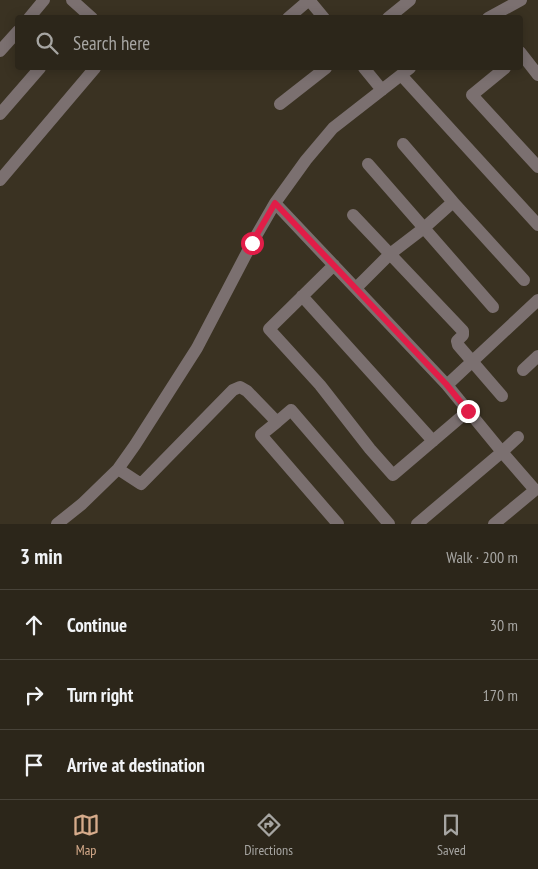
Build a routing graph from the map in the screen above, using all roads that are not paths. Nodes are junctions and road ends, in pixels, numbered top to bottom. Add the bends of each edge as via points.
1 (44, 0) edge
2 (72, 0) edge
3 (309, 0) edge
4 (410, 0) edge
5 (521, 0) edge
6 (506, 4) edge
7 (32, 15) edge
8 (86, 15) edge
9 (292, 15) edge
10 (322, 15) edge
11 (392, 15) edge
12 (494, 15) edge
13 (15, 34) edge
14 (0, 51) edge
15 (523, 56) edge
16 (38, 70) edge
17 (93, 70) edge
18 (323, 70) edge
19 (366, 70) edge
20 (503, 70) edge
21 (405, 71) edge
22 (538, 75) edge
23 (382, 90) junction
24 (280, 104) dead end
25 (0, 114) edge
26 (403, 144) dead end
27 (368, 164) dead end
28 (538, 167) edge
29 (0, 180) edge
30 (453, 202) junction
31 (275, 203) junction
32 (353, 215) dead end
33 (538, 225) edge
34 (424, 228) junction
35 (390, 254) junction
36 (334, 265) junction
37 (524, 280) dead end
38 (356, 288) junction
39 (302, 296) junction
40 (538, 300) edge
41 (493, 306) dead end
42 (538, 356) edge
43 (472, 361) junction
44 (523, 370) dead end
45 (446, 384) junction
46 (502, 396) dead end
47 (468, 411) junction
48 (277, 422) junction
49 (518, 437) dead end
50 (433, 441) junction
51 (502, 452) junction
52 (118, 469) junction
53 (537, 490) edge
54 (57, 524) edge
55 (338, 524) edge
56 (389, 524) edge
57 (417, 524) edge
58 (494, 524) edge

1 - 7 street
2 - 8 street
3 - 9 street
3 - 10 street
4 - 11 street
5 - 6 street
6 - 12 street
13 - 14 street
15 - 22 street
16 - 25 street
17 - 29 street
18 - 24 street
19 - 23 street
20 - 28 street via 472,95
21 - 23 street
21 - 33 street
23 - 31 street via 333,128
26 - 30 street
27 - 34 street
30 - 34 street
30 - 37 street
31 - 36 street
31 - 52 street via 197,348
32 - 35 street
34 - 35 street
34 - 41 street
35 - 38 street
35 - 43 street via 462,332 457,343
36 - 38 street
36 - 39 street
38 - 45 street
39 - 50 street
39 - 50 street via 269,330 320,385 393,475
40 - 43 street
42 - 44 street
43 - 45 street
43 - 46 street
45 - 47 street
47 - 50 street
47 - 51 street
48 - 52 street via 247,390 240,387 233,390 141,484
48 - 55 street via 261,435
48 - 56 street via 291,410
49 - 51 street
51 - 53 street
51 - 57 street
52 - 54 street
53 - 58 street

